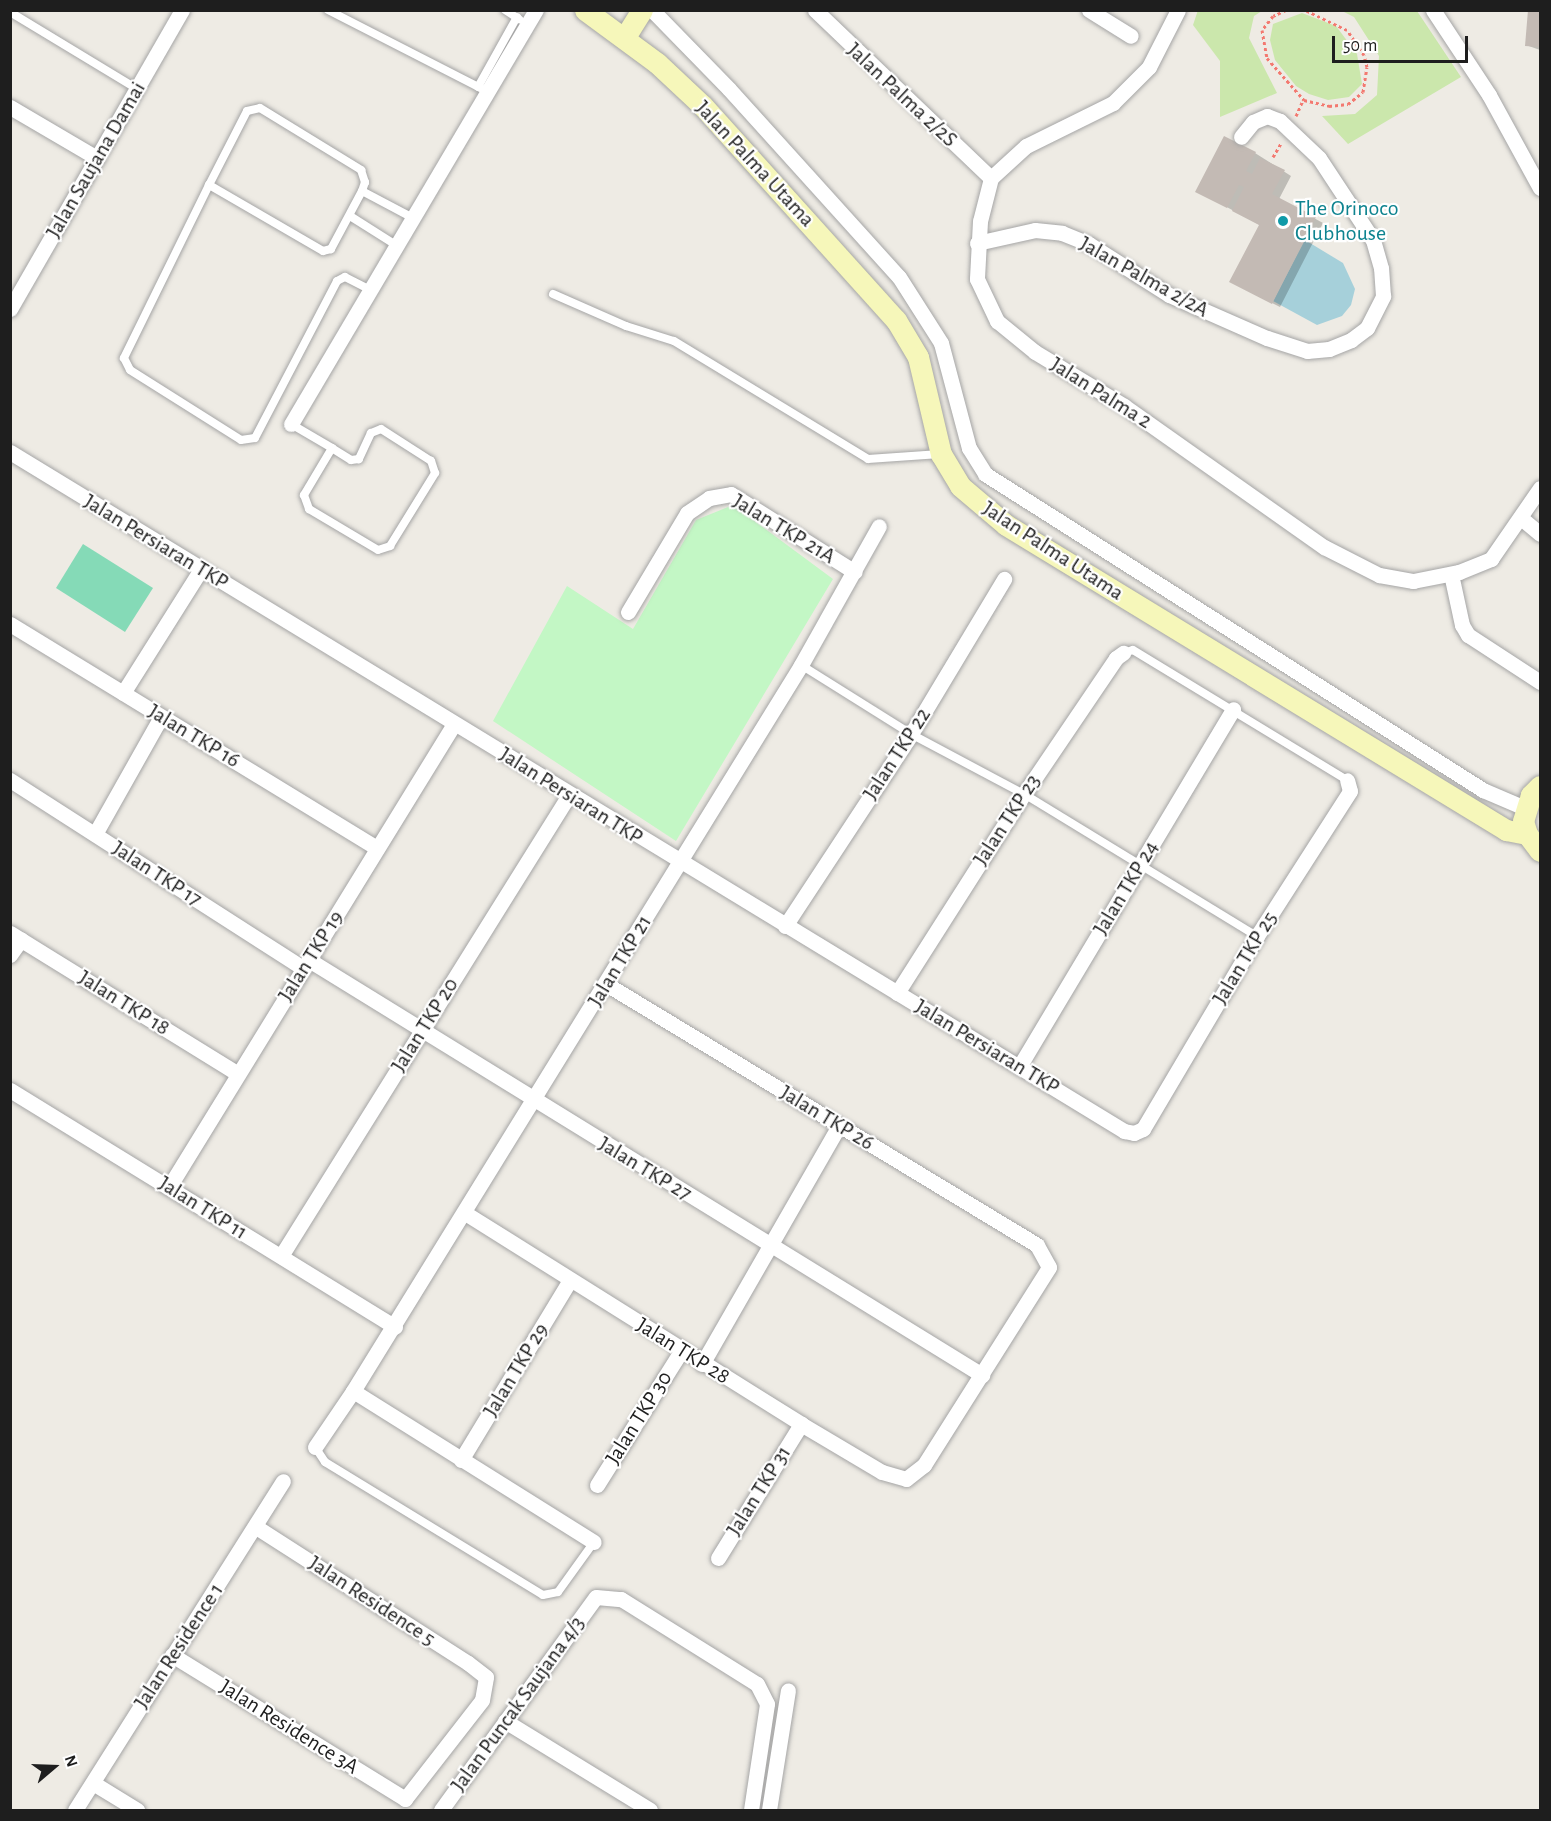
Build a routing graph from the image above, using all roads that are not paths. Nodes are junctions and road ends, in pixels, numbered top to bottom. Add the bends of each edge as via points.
1 (328, 10) edge
2 (505, 10) edge
3 (536, 10) edge
4 (585, 10) edge
5 (642, 10) edge
6 (652, 10) edge
7 (814, 10) edge
8 (1089, 10) edge
9 (1179, 10) edge
10 (1433, 10) edge
11 (181, 11) edge
12 (10, 12) edge
13 (523, 21) junction
14 (1131, 36) dead end
15 (625, 37) junction
16 (137, 89) junction
17 (483, 89) junction
18 (10, 107) edge
19 (1241, 137) dead end
20 (97, 158) junction
21 (1536, 168) edge
22 (991, 178) junction
23 (209, 185) junction
24 (1540, 188) edge
25 (362, 191) junction
26 (350, 216) junction
27 (413, 218) junction
28 (978, 243) junction
29 (396, 245) junction
30 (369, 289) junction
31 (553, 294) dead end
32 (10, 309) edge
33 (291, 424) joint
34 (332, 448) junction
35 (10, 452) edge
36 (941, 454) junction
37 (1540, 489) edge
38 (1521, 518) junction
39 (879, 526) dead end
40 (1540, 534) edge
41 (201, 569) junction
42 (855, 572) junction
43 (1451, 574) junction
44 (1004, 579) dead end
45 (628, 612) dead end
46 (10, 624) edge
47 (1124, 653) joint
48 (801, 665) junction
49 (1540, 682) edge
50 (123, 693) junction
51 (1233, 709) junction
52 (161, 717) junction
53 (454, 724) junction
54 (911, 734) junction
55 (10, 780) edge
56 (1347, 780) joint
57 (1540, 786) edge
58 (1023, 794) junction
59 (569, 795) junction
60 (1525, 808) junction
61 (95, 834) junction
62 (1527, 834) junction
63 (377, 848) junction
64 (1540, 851) edge
65 (680, 862) junction
66 (1140, 866) junction
67 (785, 926) junction
68 (16, 936) edge
69 (1257, 936) junction
70 (10, 955) edge
71 (306, 964) junction
72 (606, 984) junction
73 (897, 993) junction
74 (423, 1028) junction
75 (1019, 1067) junction
76 (238, 1074) junction
77 (10, 1090) edge
78 (534, 1101) junction
79 (839, 1126) junction
80 (1134, 1133) joint
81 (169, 1187) junction
82 (465, 1213) junction
83 (771, 1246) junction
84 (281, 1256) junction
85 (570, 1280) junction
86 (395, 1327) junction
87 (681, 1351) junction
88 (702, 1364) junction
89 (982, 1375) junction
90 (353, 1391) junction
91 (801, 1424) junction
92 (315, 1447) joint
93 (461, 1460) junction
94 (283, 1481) dead end
95 (597, 1485) dead end
96 (256, 1527) junction
97 (594, 1542) joint
98 (718, 1558) dead end
99 (172, 1655) junction
100 (788, 1690) dead end
101 (505, 1721) junction
102 (93, 1783) junction
103 (405, 1799) joint
104 (75, 1810) edge
105 (137, 1810) edge
106 (441, 1810) edge
107 (650, 1810) edge
108 (750, 1810) edge
109 (769, 1810) edge

1 - 17 lane
2 - 13 lane
3 - 13 street
4 - 15 street, Jalan Palma Utama
5 - 15 street
6 - 60 street via 899,277 941,344 969,448 985,474 1483,790
7 - 22 street, Jalan Palma 2/2S
8 - 14 street
9 - 22 street via 1149,67 1113,103 1026,146
10 - 21 street
11 - 16 street, Jalan Saujana Damai
12 - 16 lane
13 - 17 street
15 - 36 street, Jalan Palma Utama via 703,106 896,320 918,357
16 - 20 street, Jalan Saujana Damai
17 - 27 street
18 - 20 street
19 - 28 street, Jalan Palma 2/2A via 1253,122 1267,116 1280,121 1318,158 1373,240 1383,296 1367,328 1351,340 1329,349 1307,351 1267,338 1169,295 1089,244 1062,233 1035,230
20 - 32 street, Jalan Saujana Damai
21 - 24 street
22 - 28 street, Jalan Palma 2
23 - 25 lane via 247,111 260,108 361,171 365,182
23 - 26 lane via 323,251 331,249
23 - 30 lane via 124,358 130,370 241,440 255,438 337,282 345,277
25 - 26 lane
25 - 27 lane
26 - 29 lane
27 - 29 street
28 - 43 street, Jalan Palma 2 via 977,279 997,321 1035,352 1124,406 1324,547 1379,575 1413,581
29 - 30 street
30 - 33 street
31 - 36 lane via 675,341 868,459
33 - 34 lane
34 - 34 lane via 358,459 371,433 381,429 431,461 435,473 390,546 378,550 309,509 304,495
35 - 41 street, Jalan Persiaran TKP
36 - 62 street, Jalan Palma Utama via 960,486 1006,525 1506,830
37 - 38 street, Jalan Palma 2
38 - 40 street
38 - 43 street, Jalan Palma 2 via 1491,559
39 - 42 street, Jalan TKP 21
41 - 50 street
41 - 53 street, Jalan Persiaran TKP
42 - 45 street, Jalan TKP 21A via 731,494 709,498 687,513
42 - 48 street, Jalan TKP 21
43 - 49 street via 1462,625 1468,635
44 - 54 street, Jalan TKP 22
46 - 50 street, Jalan TKP 16
47 - 51 lane via 1133,650
47 - 58 street, Jalan TKP 23 via 1116,658
48 - 54 lane
48 - 65 street, Jalan TKP 21
50 - 52 street, Jalan TKP 16
51 - 56 lane
51 - 66 street, Jalan TKP 24
52 - 61 street
52 - 63 street, Jalan TKP 16
53 - 59 street, Jalan Persiaran TKP
53 - 63 street, Jalan TKP 19
54 - 58 lane
54 - 67 street, Jalan TKP 22
55 - 61 street, Jalan TKP 17
56 - 69 street, Jalan TKP 25 via 1350,791
57 - 60 street
58 - 66 lane
58 - 73 street, Jalan TKP 23
59 - 65 street, Jalan Persiaran TKP
59 - 74 street, Jalan TKP 20
60 - 62 street
61 - 71 street, Jalan TKP 17
62 - 64 street
63 - 71 street, Jalan TKP 19
65 - 67 street, Jalan Persiaran TKP
65 - 72 street, Jalan TKP 21
66 - 69 lane
66 - 75 street, Jalan TKP 24
67 - 73 street, Jalan Persiaran TKP
68 - 70 street
68 - 76 street, Jalan TKP 18
69 - 80 street, Jalan TKP 25 via 1143,1129
71 - 74 street, Jalan TKP 27
71 - 76 street, Jalan TKP 19
72 - 78 street, Jalan TKP 21
72 - 79 street, Jalan TKP 26
73 - 75 street, Jalan Persiaran TKP
74 - 78 street, Jalan TKP 27
74 - 84 street, Jalan TKP 20
75 - 80 street, Jalan Persiaran TKP via 1124,1131
76 - 81 street, Jalan TKP 19
77 - 81 street, Jalan TKP 11
78 - 82 street, Jalan TKP 21
78 - 83 street, Jalan TKP 27
79 - 83 street
79 - 89 street, Jalan TKP 26 via 1037,1245 1046,1256 1049,1267
81 - 84 street, Jalan TKP 11
82 - 85 street, Jalan TKP 28
82 - 86 street, Jalan TKP 21
83 - 88 street
83 - 89 street, Jalan TKP 27
84 - 86 street, Jalan TKP 11
85 - 87 street, Jalan TKP 28
85 - 93 street, Jalan TKP 29
86 - 90 street, Jalan TKP 21
87 - 88 street, Jalan TKP 28
87 - 95 street, Jalan TKP 30
88 - 91 street, Jalan TKP 28
89 - 91 street, Jalan TKP 28 via 924,1465 906,1479 882,1472
90 - 92 street, Jalan TKP 21
90 - 93 street
91 - 98 street, Jalan TKP 31
92 - 97 lane via 325,1462 543,1595 558,1592
93 - 97 street
94 - 96 street, Jalan Residence 1
96 - 99 street, Jalan Residence 1
96 - 103 street, Jalan Residence 5 via 486,1677 482,1700
99 - 102 street, Jalan Residence 1
99 - 103 street, Jalan Residence 3A
100 - 109 street
101 - 106 street, Jalan Puncak Saujana 4/3
101 - 107 street
101 - 108 street, Jalan Puncak Saujana 4/3 via 596,1597 621,1599 757,1684 767,1704
102 - 104 street, Jalan Residence 1
102 - 105 street

